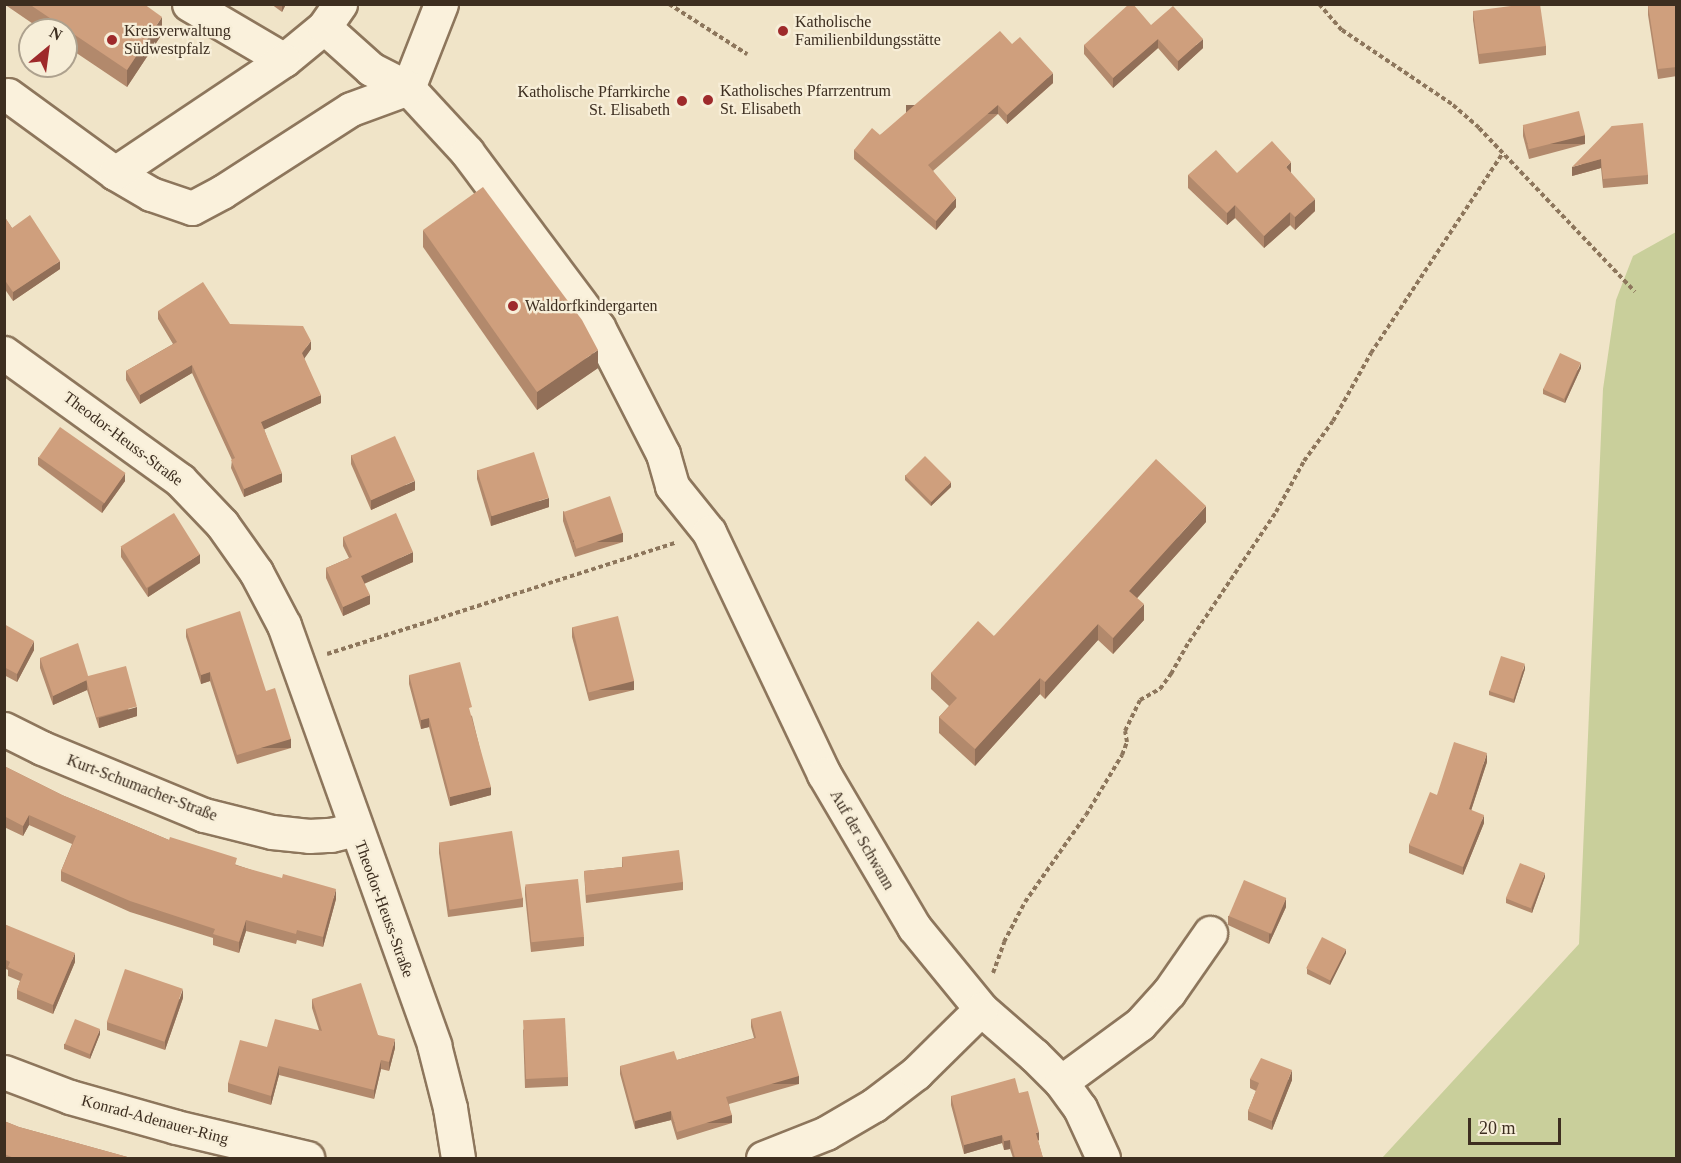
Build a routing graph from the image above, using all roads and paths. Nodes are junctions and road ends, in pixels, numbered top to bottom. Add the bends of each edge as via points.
1 (189, 4) edge
2 (441, 4) edge
3 (669, 4) edge
4 (1319, 4) edge
5 (332, 16) edge
6 (747, 54) dead end
7 (284, 60) junction
8 (408, 88) junction
9 (8, 95) dead end
10 (1503, 153) junction
11 (115, 173) junction
12 (1635, 292) dead end
13 (4, 353) edge
14 (709, 532) junction
15 (297, 664) junction
16 (4, 729) edge
17 (355, 829) junction
18 (1210, 933) dead end
19 (981, 1009) junction
20 (4, 1072) edge
21 (1061, 1082) junction
22 (308, 1158) edge
23 (458, 1158) edge
24 (763, 1158) edge
25 (1103, 1158) edge

1 - 7 street
2 - 8 street
3 - 6 path
4 - 10 path via 1342,30 1453,105
5 - 7 street
5 - 8 street via 371,69
7 - 11 street
8 - 11 street via 351,109 192,208 151,194
8 - 14 street, Auf der Schwann via 467,152 598,327 663,454 672,486
9 - 11 street
10 - 12 path
10 - 19 path via 1371,353 1333,421 1171,674 1160,689 1140,700 1125,731 1127,742 1122,755 1004,942
13 - 15 street, Theodor-Heuss-Straße via 180,480 222,524 256,572 284,625
14 - 15 path
14 - 19 street, Auf der Schwann via 790,706 872,859 914,927
15 - 17 street, Theodor-Heuss-Straße
16 - 17 street, Kurt-Schumacher-Straße via 204,815 272,832 309,836
17 - 23 street, Theodor-Heuss-Straße via 434,1045
18 - 21 street via 1169,993 1140,1024
19 - 21 street, Auf der Schwann
19 - 24 street via 916,1073 874,1105 826,1133
20 - 22 street, Konrad-Adenauer-Ring via 70,1097 165,1124
21 - 25 street, Auf der Schwann via 1080,1108

